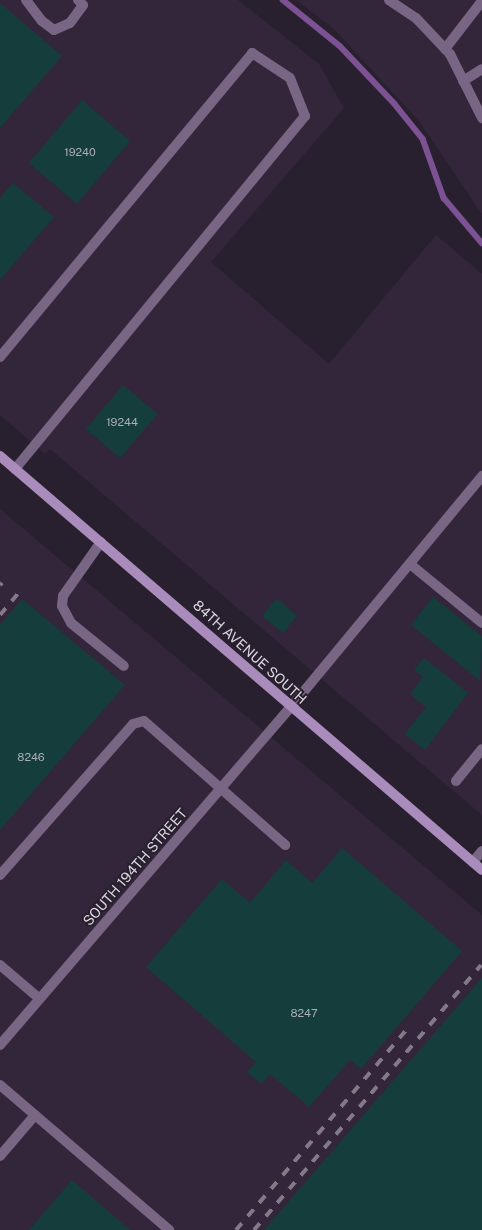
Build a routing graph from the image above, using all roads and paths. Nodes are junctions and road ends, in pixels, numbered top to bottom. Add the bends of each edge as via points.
1 (26, 0) edge
2 (78, 0) edge
3 (389, 0) edge
4 (482, 1) edge
5 (444, 49) junction
6 (482, 69) edge
7 (463, 81) junction
8 (482, 118) edge
9 (0, 357) edge
10 (0, 456) edge
11 (15, 469) junction
12 (482, 476) edge
13 (101, 542) junction
14 (410, 564) junction
15 (482, 623) edge
16 (124, 666) dead end
17 (291, 707) junction
18 (482, 749) edge
19 (456, 781) dead end
20 (221, 788) junction
21 (285, 845) dead end
22 (482, 851) edge
23 (473, 862) junction
24 (482, 870) edge
25 (0, 876) edge
26 (0, 965) edge
27 (40, 999) junction
28 (0, 1045) edge
29 (0, 1085) edge
30 (35, 1115) junction
31 (0, 1156) edge
32 (168, 1230) edge

1 - 2 street via 42,21 54,30 70,23 83,5
3 - 5 street via 416,18
4 - 5 street
5 - 7 street
6 - 7 street
7 - 8 street
9 - 11 street via 252,52 290,78 305,116
10 - 11 main road, 84TH AVENUE SOUTH
11 - 13 main road, 84TH AVENUE SOUTH
12 - 14 street, SOUTH 194TH STREET
13 - 16 street via 63,596 62,606 70,623
13 - 17 main road, 84TH AVENUE SOUTH
14 - 15 street
14 - 17 street, SOUTH 194TH STREET
17 - 20 street, SOUTH 194TH STREET
17 - 23 main road, 84TH AVENUE SOUTH
18 - 19 street
20 - 21 street
20 - 25 street via 144,721 133,724
20 - 27 street, SOUTH 194TH STREET
22 - 23 street
23 - 24 main road, 84TH AVENUE SOUTH
26 - 27 street
27 - 28 street, SOUTH 194TH STREET
29 - 30 street
30 - 31 street
30 - 32 street

